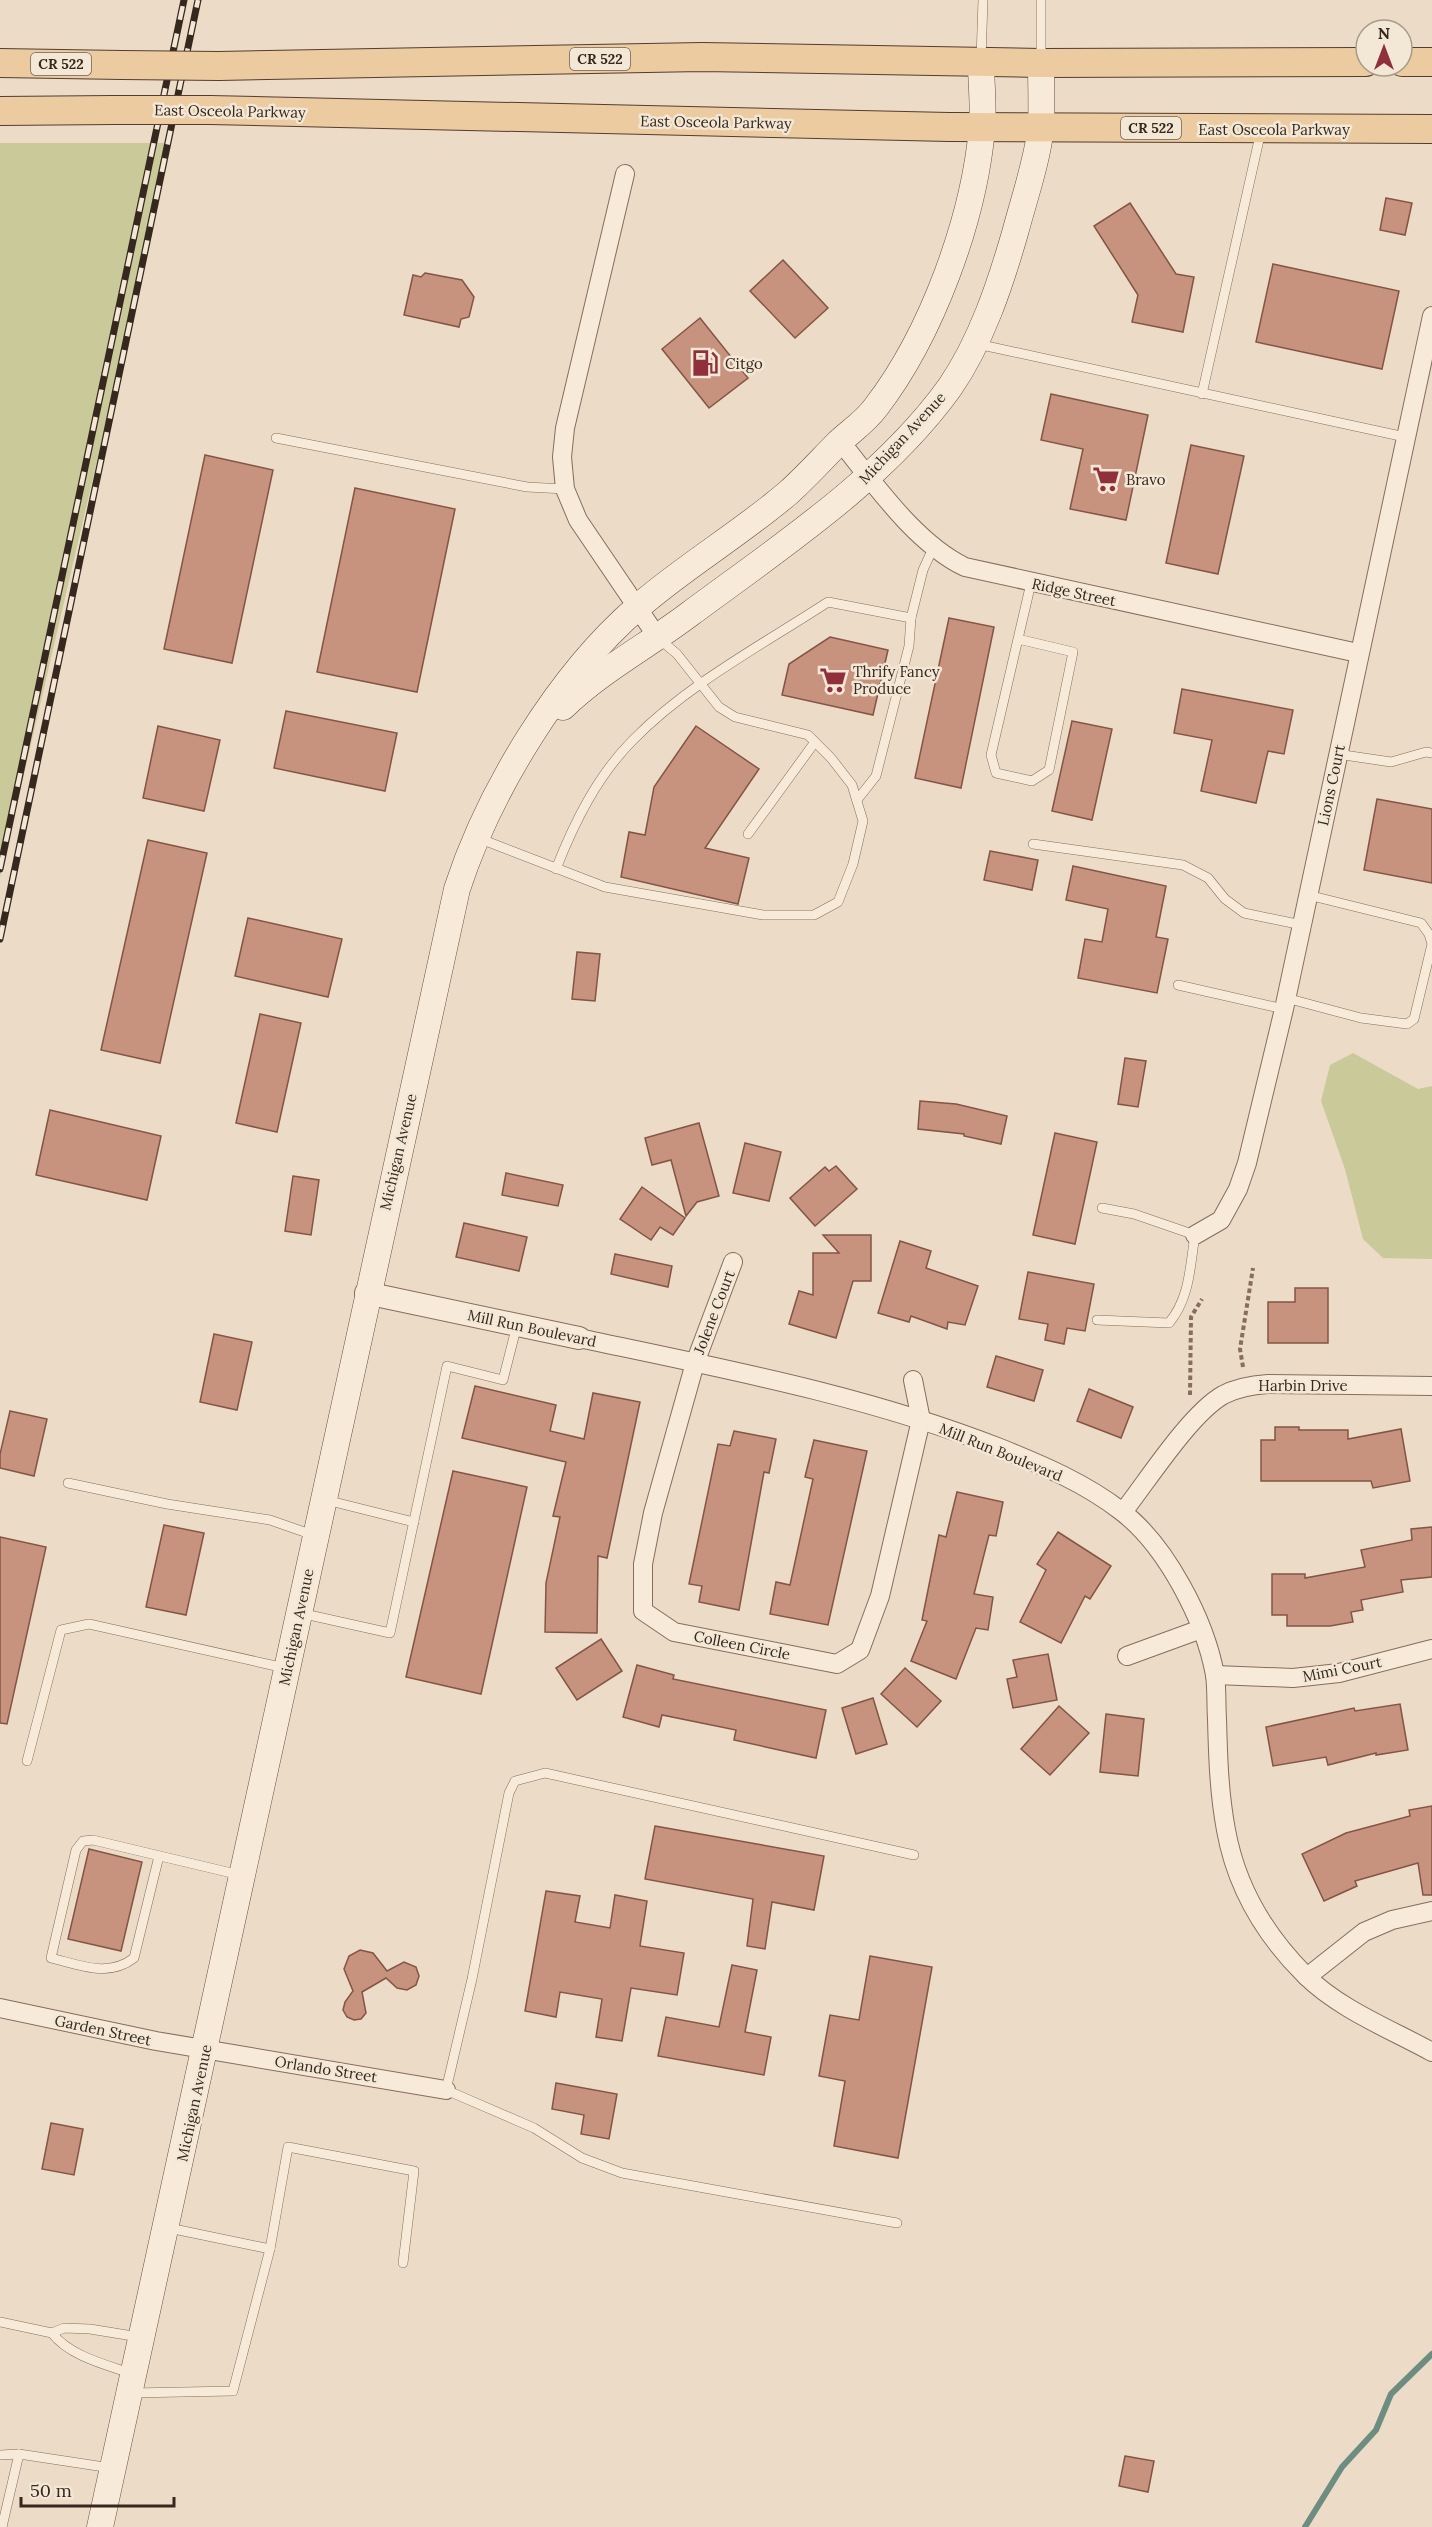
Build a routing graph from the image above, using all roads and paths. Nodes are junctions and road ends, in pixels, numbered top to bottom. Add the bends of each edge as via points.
1 (983, 0) edge
2 (1041, 0) edge
3 (981, 61) junction
4 (1354, 62) edge
5 (1414, 62) edge
6 (1432, 62) edge
7 (0, 63) edge
8 (1041, 63) junction
9 (0, 111) edge
10 (982, 128) junction
11 (1041, 128) junction
12 (1262, 129) junction
13 (1432, 129) edge
14 (625, 174) dead end
15 (1431, 323) edge
16 (973, 343) junction
17 (1202, 394) junction
18 (1405, 437) junction
19 (276, 438) dead end
20 (840, 441) junction
21 (869, 476) junction
22 (565, 489) junction
23 (934, 546) junction
24 (1032, 583) junction
25 (637, 608) junction
26 (911, 618) junction
27 (658, 638) junction
28 (1018, 639) junction
29 (1358, 653) junction
30 (701, 685) junction
31 (529, 741) junction
32 (815, 742) junction
33 (1432, 753) edge
34 (1337, 754) junction
35 (857, 800) junction
36 (748, 834) dead end
37 (476, 837) junction
38 (1033, 844) dead end
39 (555, 869) junction
40 (1308, 895) junction
41 (1302, 925) junction
42 (1178, 985) dead end
43 (1285, 1003) junction
44 (1102, 1208) dead end
45 (1195, 1235) junction
46 (733, 1262) dead end
47 (1253, 1268) dead end
48 (366, 1293) junction
49 (1203, 1299) dead end
50 (1097, 1320) dead end
51 (517, 1325) junction
52 (579, 1338) joint
53 (695, 1363) junction
54 (1244, 1367) dead end
55 (913, 1380) dead end
56 (1432, 1386) edge
57 (1190, 1395) dead end
58 (921, 1420) junction
59 (68, 1483) dead end
60 (322, 1499) junction
61 (1123, 1512) junction
62 (414, 1522) junction
63 (315, 1535) junction
64 (299, 1613) junction
65 (1201, 1629) junction
66 (1432, 1648) edge
67 (1127, 1656) dead end
68 (287, 1668) junction
69 (1215, 1675) junction
70 (27, 1761) dead end
71 (914, 1855) dead end
72 (159, 1856) junction
73 (243, 1875) junction
74 (1432, 1911) edge
75 (1307, 1977) junction
76 (0, 2008) edge
77 (206, 2050) junction
78 (1432, 2052) edge
79 (446, 2090) junction
80 (897, 2223) dead end
81 (166, 2228) junction
82 (270, 2249) junction
83 (403, 2263) dead end
84 (0, 2322) edge
85 (52, 2333) junction
86 (141, 2337) junction
87 (132, 2383) junction
88 (19, 2454) junction
89 (0, 2455) edge
90 (113, 2468) junction
91 (2, 2527) edge
92 (100, 2527) edge

1 - 3 lane
2 - 8 lane
3 - 7 main road, CR 522, bridge via 702,57 219,66
3 - 8 main road, CR 522
3 - 10 main road, Michigan Avenue
4 - 8 main road, CR 522
5 - 6 main road
8 - 11 main road, Michigan Avenue
9 - 10 main road, East Osceola Parkway / CR 522, bridge via 210,110
10 - 11 main road, East Osceola Parkway / CR 522
10 - 20 main road, Michigan Avenue via 968,204 942,289 909,358 875,410
11 - 12 main road, East Osceola Parkway / CR 522
11 - 16 main road, Michigan Avenue via 1007,261 984,325
12 - 13 main road, East Osceola Parkway / CR 522
12 - 17 lane
14 - 22 street via 565,428
15 - 18 street, Lions Court
16 - 17 lane
16 - 21 main road, Michigan Avenue via 950,386
17 - 18 lane
18 - 29 street, Lions Court
19 - 22 lane via 527,488
20 - 21 street, Ridge Street
20 - 25 main road, Michigan Avenue via 789,492
21 - 23 street, Ridge Street via 882,495
21 - 27 main road, Michigan Avenue
22 - 25 street via 578,520
23 - 24 street, Ridge Street via 965,567
23 - 26 lane via 922,570
24 - 28 lane
24 - 29 street, Ridge Street
25 - 27 street
25 - 31 main road, Michigan Avenue via 591,654
26 - 30 lane via 828,602
26 - 35 lane via 909,646 876,776
27 - 30 lane via 677,654
27 - 31 main road, Michigan Avenue via 609,669
28 - 28 lane via 991,755 996,773 1032,781 1049,770 1073,652
29 - 34 street, Lions Court
30 - 32 lane via 735,717 807,735
30 - 39 lane via 631,741 586,802
31 - 37 main road, Michigan Avenue
32 - 35 lane via 852,785
32 - 36 lane
33 - 34 lane via 1391,762
34 - 40 street, Lions Court
35 - 39 lane via 863,821 853,864 838,902 814,915 752,914 605,887
37 - 39 lane
37 - 48 main road, Michigan Avenue via 457,889
38 - 41 lane via 1183,865 1208,878 1244,914
40 - 41 street, Lions Court
40 - 43 lane via 1421,923 1432,944 1414,1019 1407,1024
41 - 43 street, Lions Court
42 - 43 lane
43 - 45 street, Lions Court via 1238,1189 1221,1220
44 - 45 lane via 1134,1214
45 - 50 lane via 1187,1288 1179,1312 1169,1323
46 - 53 street, Jolene Court
47 - 54 path via 1240,1349
48 - 51 street, Mill Run Boulevard
48 - 60 main road, Michigan Avenue
49 - 57 path via 1191,1317
51 - 52 street, Mill Run Boulevard
51 - 62 lane via 503,1380 447,1366
52 - 53 street, Mill Run Boulevard
53 - 58 street, Mill Run Boulevard
53 - 58 street, Colleen Circle via 653,1513 643,1564 643,1611 674,1632 837,1664 860,1650 880,1596
55 - 58 street
56 - 61 street, Harbin Drive via 1246,1386 1224,1395 1201,1412
58 - 61 street, Mill Run Boulevard via 1038,1464
59 - 63 lane via 270,1520
60 - 62 lane
60 - 63 main road, Michigan Avenue
61 - 65 street, Mill Run Boulevard via 1156,1547 1186,1593
62 - 64 lane via 390,1634
63 - 64 main road, Michigan Avenue
64 - 68 main road, Michigan Avenue
65 - 67 street
65 - 69 street, Mill Run Boulevard
66 - 69 street, Mimi Court via 1339,1673 1293,1678
68 - 70 lane via 90,1624 62,1630
68 - 73 main road, Michigan Avenue
69 - 75 street, Mill Run Boulevard via 1219,1784 1226,1833 1240,1881 1261,1921
71 - 79 lane via 545,1773 515,1781 509,1793
72 - 72 lane via 93,1840 82,1841 76,1850 51,1958 106,1970 122,1968 134,1958
72 - 73 lane
73 - 77 main road, Michigan Avenue
74 - 75 street via 1392,1920 1364,1932
75 - 78 street, Mill Run Boulevard via 1342,2003
76 - 77 street, Garden Street
77 - 79 street, Orlando Street
77 - 81 main road, Michigan Avenue
79 - 80 lane via 534,2128 582,2158 622,2173
81 - 82 lane
81 - 86 main road, Michigan Avenue
82 - 83 lane via 288,2146 414,2171
82 - 87 lane via 233,2391
84 - 85 lane
85 - 86 lane via 64,2328 90,2329
85 - 87 lane via 59,2343
86 - 87 main road, Michigan Avenue
87 - 90 main road, Michigan Avenue
88 - 89 lane
88 - 90 lane
88 - 91 lane
90 - 92 main road, Michigan Avenue

